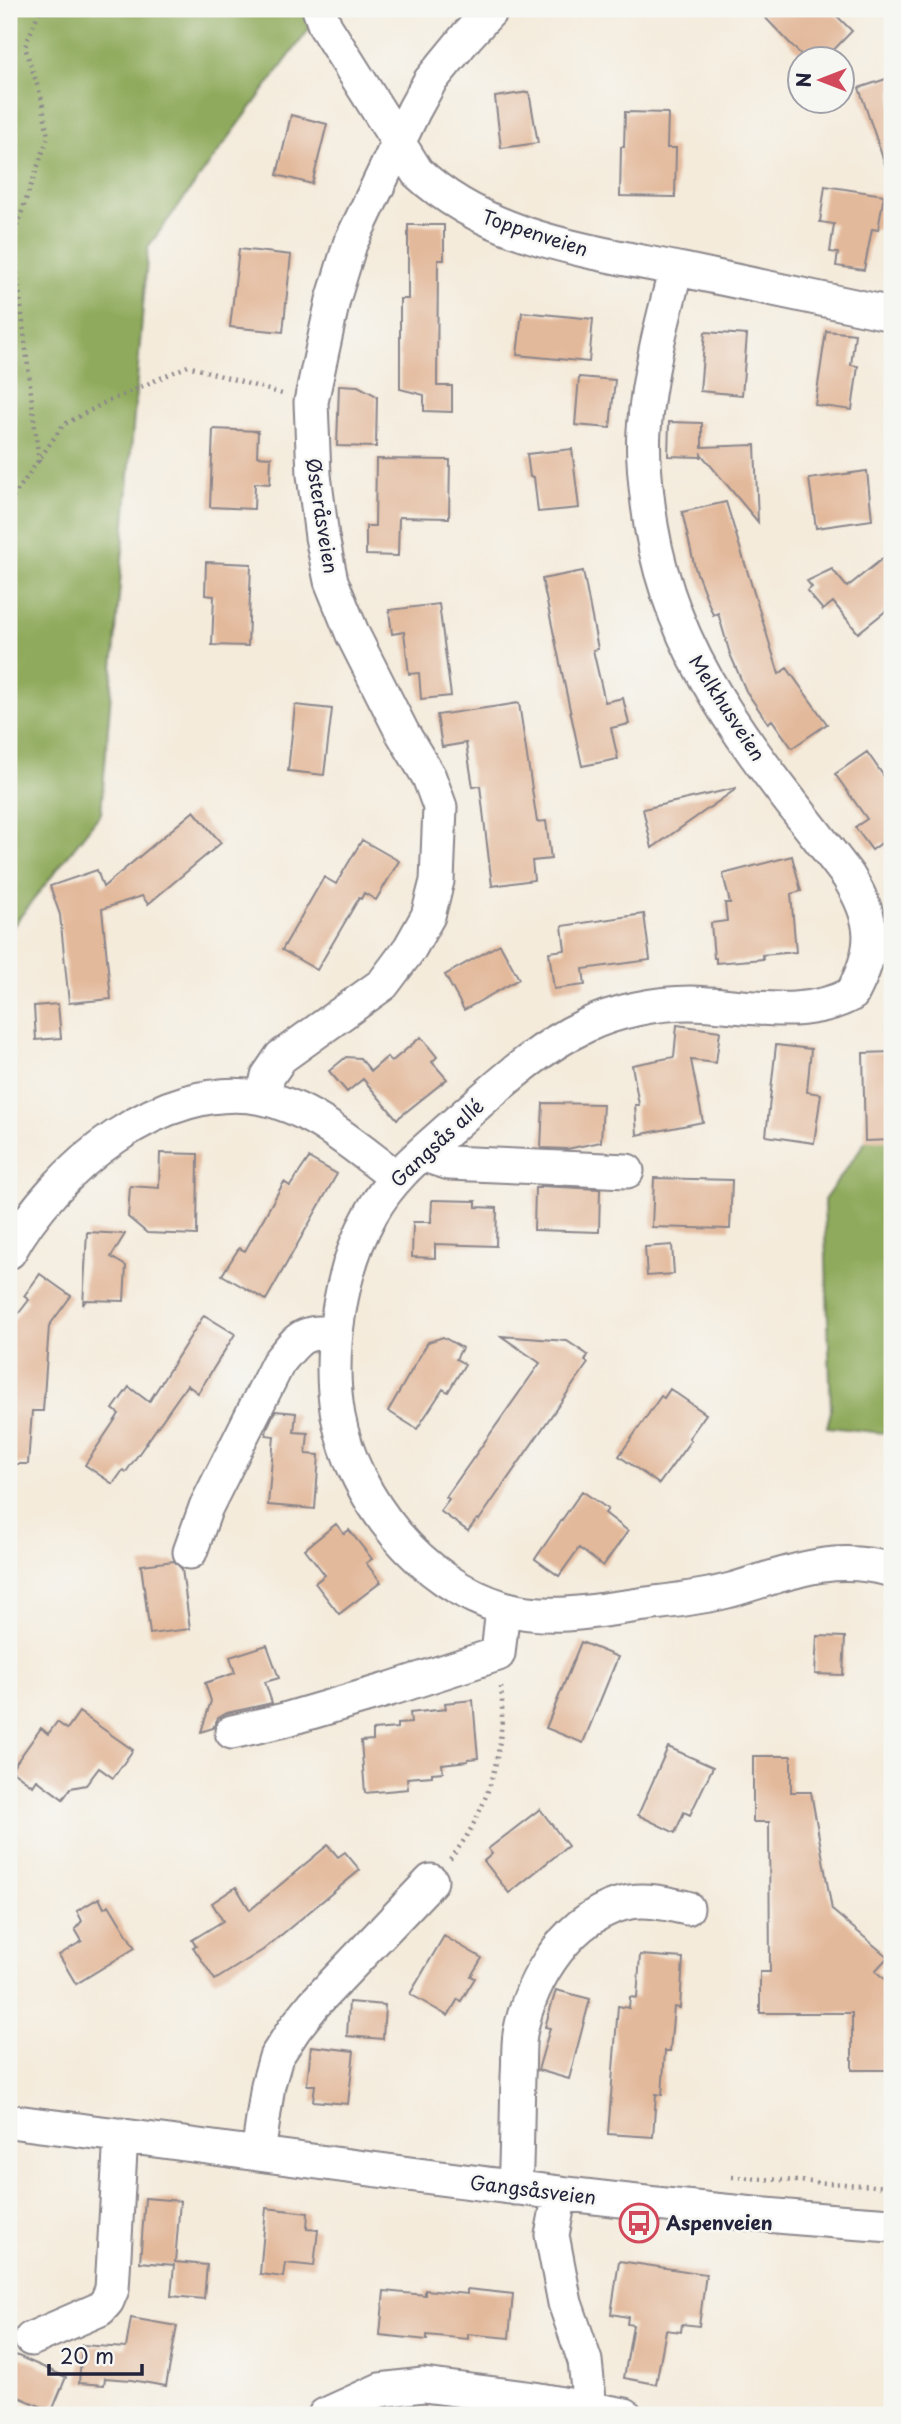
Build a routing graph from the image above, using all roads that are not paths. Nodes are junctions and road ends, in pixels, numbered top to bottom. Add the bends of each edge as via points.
1 (319, 9) edge
2 (492, 9) edge
3 (399, 141) junction
4 (676, 269) junction
5 (892, 314) edge
6 (852, 994) joint
7 (263, 1098) junction
8 (421, 1154) junction
9 (627, 1171) dead end
10 (396, 1177) junction
11 (9, 1252) edge
12 (336, 1333) junction
13 (190, 1552) dead end
14 (892, 1570) edge
15 (503, 1608) junction
16 (232, 1732) dead end
17 (431, 1881) road end
18 (687, 1908) dead end
19 (9, 2121) edge
20 (121, 2135) junction
21 (258, 2154) junction
22 (515, 2188) junction
23 (560, 2194) junction
24 (892, 2225) edge
25 (31, 2339) dead end
26 (590, 2408) junction
27 (325, 2415) edge
28 (625, 2415) edge

1 - 3 street, Toppenveien via 325,26
2 - 3 street, Østeråsveien via 430,81
3 - 4 street, Toppenveien via 417,172 460,206 564,246
3 - 7 street, Østeråsveien via 350,244 332,300 311,402 314,475 331,582 440,807 437,881 428,916 383,984 281,1057 268,1076
4 - 5 street, Toppenveien
4 - 6 street, Melkhusveien via 659,333 643,432 651,529 660,571 688,647 709,686 861,896 869,915 870,950
6 - 8 street, Gangsås allé via 822,1007 688,1003 614,1015 547,1049
7 - 10 street via 326,1126
7 - 11 street via 207,1099 138,1122 69,1174
8 - 9 street via 449,1163
8 - 10 street, Gangsås allé
10 - 12 street, Gangsås allé via 370,1214 356,1248
12 - 13 street via 313,1332 292,1345 278,1363 206,1507
12 - 15 street, Gangsås allé via 338,1416 366,1492 415,1556 447,1582
14 - 15 street, Gangsås allé via 852,1563 815,1566 690,1599 564,1615
15 - 16 street via 498,1654
17 - 21 street via 314,2004 276,2057
18 - 22 street via 656,1901 604,1910 574,1931 548,1963 529,1996 520,2036
19 - 20 street, Gangsåsveien
20 - 21 street, Gangsåsveien
20 - 25 street via 112,2289 107,2301 95,2312
21 - 22 street, Gangsåsveien
22 - 23 street, Gangsåsveien
23 - 24 street, Gangsåsveien
23 - 26 street via 552,2235 565,2303 585,2361
26 - 27 street via 424,2385 380,2390
26 - 28 street

